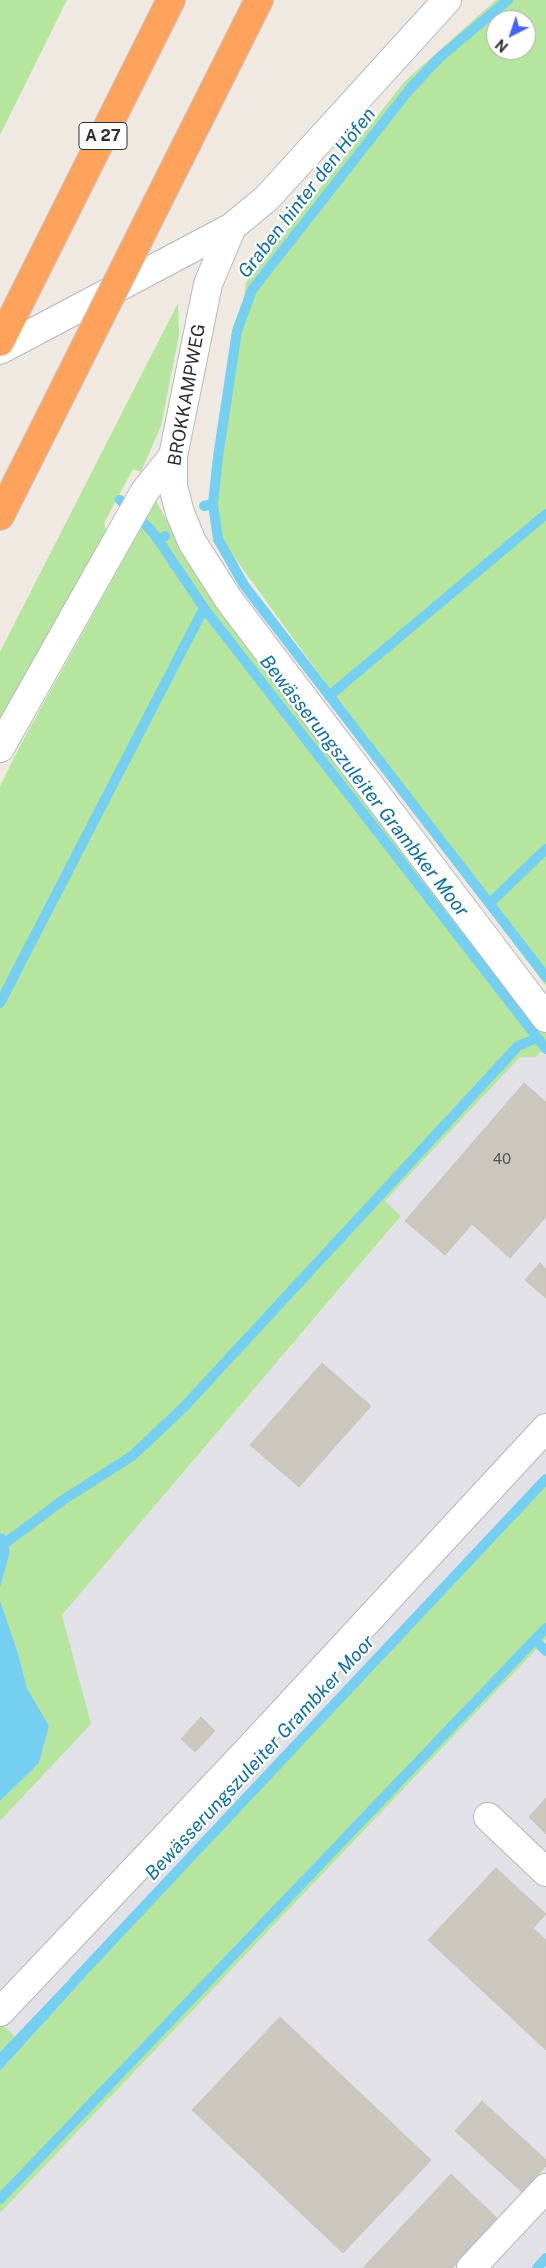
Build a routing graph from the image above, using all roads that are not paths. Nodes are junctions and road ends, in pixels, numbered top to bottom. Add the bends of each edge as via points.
1 (171, 0) edge
2 (258, 0) edge
3 (447, 0) edge
4 (232, 227) junction
5 (0, 342) edge
6 (0, 350) edge
7 (173, 456) junction
8 (0, 516) edge
9 (0, 748) edge
10 (546, 1018) edge
11 (546, 1428) edge
12 (488, 1817) dead end
13 (546, 1872) edge
14 (0, 2012) edge
15 (546, 2188) edge
16 (471, 2268) edge

1 - 5 highway, A 27
2 - 8 highway, bridge
3 - 4 street via 267,198
4 - 6 street
4 - 7 street, BROKKAMPWEG via 208,284
7 - 9 street via 145,491
7 - 10 street, BROKKAMPWEG via 173,486 180,513 192,542 230,600
11 - 14 street
12 - 13 street
15 - 16 street

